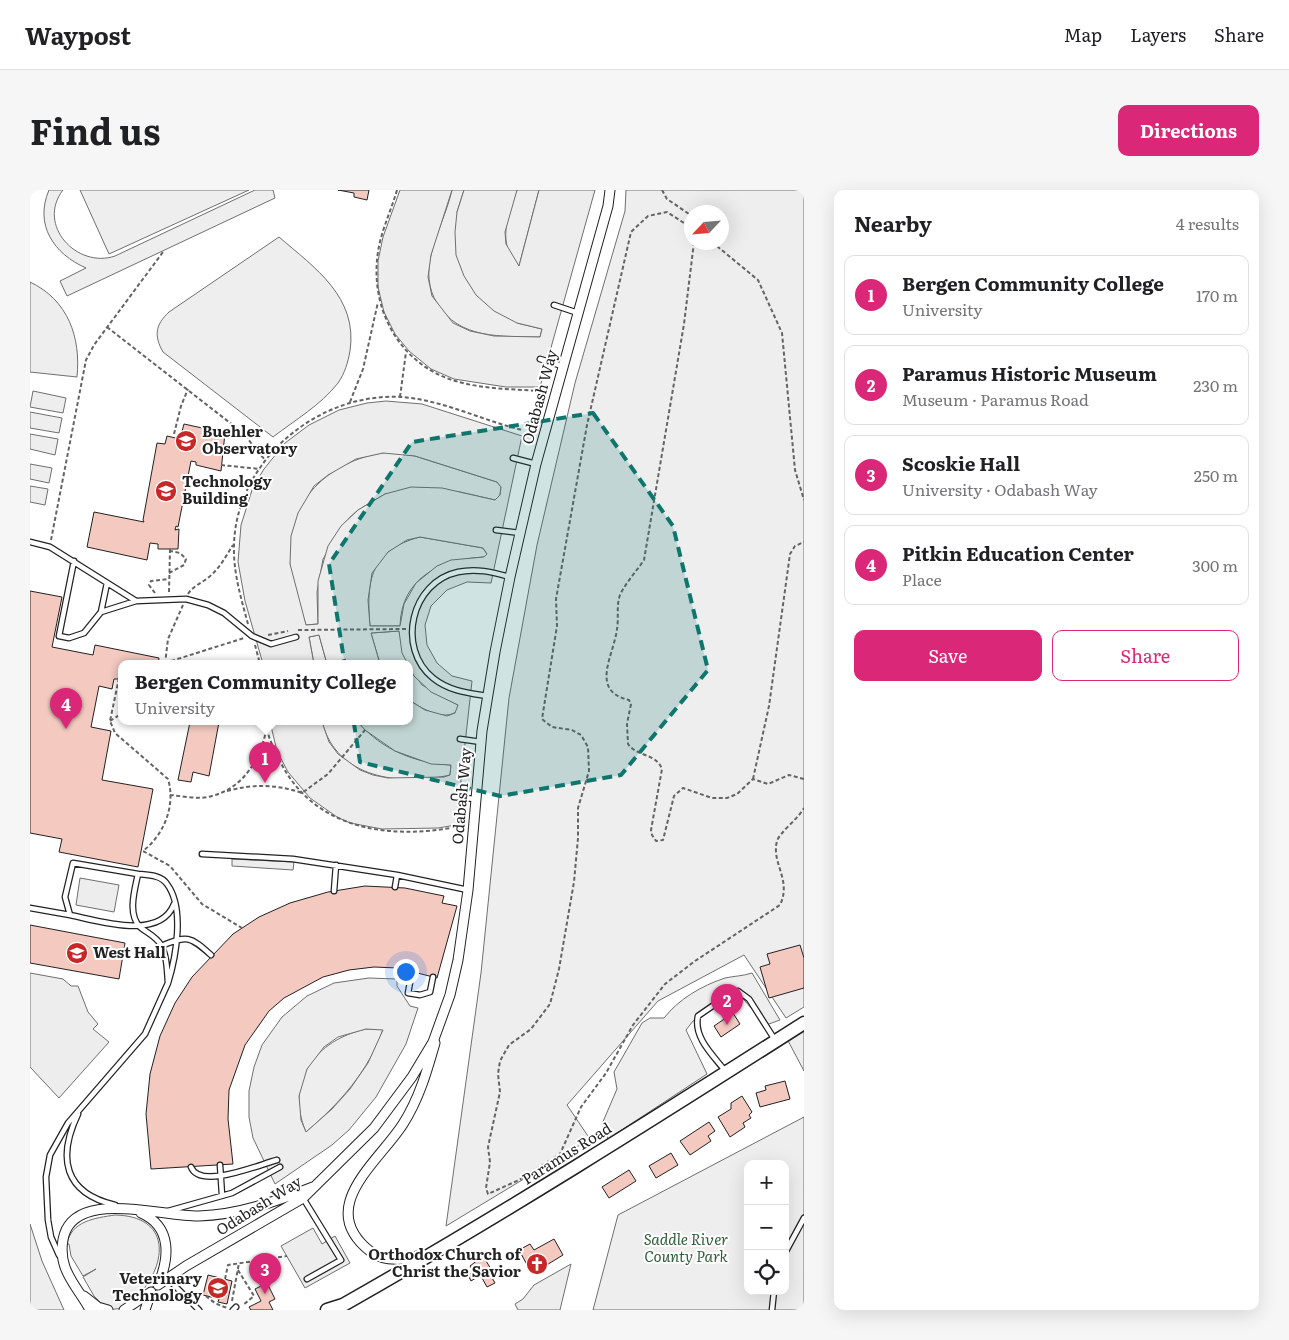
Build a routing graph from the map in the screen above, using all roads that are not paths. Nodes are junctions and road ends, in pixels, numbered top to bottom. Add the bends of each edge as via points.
1 (610, 190) edge
2 (554, 305) dead end
3 (578, 313) junction
4 (540, 359) dead end
5 (562, 366) junction
6 (513, 458) dead end
7 (536, 464) junction
8 (496, 530) dead end
9 (520, 533) junction
10 (30, 542) edge
11 (74, 561) junction
12 (510, 577) junction
13 (107, 583) junction
14 (136, 601) junction
15 (101, 612) junction
16 (296, 637) dead end
17 (487, 696) junction
18 (460, 739) dead end
19 (481, 742) junction
20 (454, 797) dead end
21 (475, 799) junction
22 (202, 854) dead end
23 (336, 865) junction
24 (138, 874) junction
25 (396, 875) junction
26 (395, 887) dead end
27 (468, 890) junction
28 (334, 891) dead end
29 (175, 902) junction
30 (30, 908) edge
31 (70, 915) junction
32 (139, 926) junction
33 (176, 939) junction
34 (161, 946) junction
35 (210, 955) dead end
36 (412, 972) dead end
37 (433, 977) dead end
38 (168, 983) junction
39 (450, 995) junction
40 (804, 1023) edge
41 (776, 1041) junction
42 (726, 1073) junction
43 (81, 1109) junction
44 (276, 1160) dead end
45 (220, 1165) dead end
46 (191, 1167) dead end
47 (280, 1167) dead end
48 (220, 1177) junction
49 (318, 1185) junction
50 (222, 1195) junction
51 (303, 1198) junction
52 (132, 1209) junction
53 (160, 1213) junction
54 (804, 1218) edge
55 (458, 1240) junction
56 (787, 1250) edge
57 (65, 1268) junction
58 (167, 1278) junction
59 (307, 1279) dead end
60 (154, 1289) junction
61 (82, 1294) junction
62 (774, 1295) edge
63 (342, 1308) edge
64 (90, 1310) edge
65 (108, 1310) edge
66 (124, 1310) edge
67 (145, 1310) edge
68 (199, 1310) edge
69 (327, 1310) edge
70 (772, 1310) edge

1 - 3 street, Odabash Way
2 - 3 lane
3 - 5 street, Odabash Way
4 - 5 lane
5 - 7 street, Odabash Way
6 - 7 lane
7 - 9 street, Odabash Way
8 - 9 lane
9 - 12 street, Odabash Way
10 - 11 lane via 50,547
11 - 13 lane
11 - 15 lane via 59,636 70,638 84,633
12 - 17 street, Odabash Way
12 - 17 lane via 485,570 457,572 444,577 425,593 417,606 412,629 414,650 422,667 433,678 460,692
13 - 14 lane
13 - 15 lane
14 - 15 lane
14 - 16 lane via 186,599 224,613 252,636 271,644
17 - 19 street, Odabash Way
18 - 19 lane
19 - 21 street, Odabash Way
20 - 21 lane
21 - 27 street, Odabash Way
22 - 23 lane
23 - 25 lane
23 - 28 lane
24 - 29 lane via 157,877 167,883
24 - 31 lane via 72,863 64,897
24 - 32 lane via 133,903
25 - 26 lane
25 - 27 lane
27 - 39 street, Odabash Way
29 - 32 lane via 166,917
29 - 33 lane
30 - 31 lane
31 - 32 lane
32 - 34 lane
33 - 34 lane
33 - 35 lane via 195,941
33 - 38 lane via 176,959
34 - 38 lane
36 - 37 lane via 408,993 420,995 430,992
38 - 43 lane via 145,1034
39 - 49 street, Odabash Way via 433,1042 412,1077 374,1128
39 - 55 street via 415,1104 402,1126 359,1179 350,1196 348,1216 361,1244 375,1255 393,1260 414,1258
40 - 41 main road, Paramus Road
41 - 42 main road, Paramus Road
41 - 42 lane via 749,999 738,991 727,996 698,1016 696,1026 698,1035
42 - 55 main road, Paramus Road
43 - 52 lane via 65,1153 69,1174 88,1194 103,1202
43 - 57 lane via 58,1138 50,1155 46,1177 50,1229
44 - 48 lane
45 - 48 lane
46 - 48 lane via 200,1177
47 - 50 lane via 255,1182
48 - 50 lane
49 - 51 street, Odabash Way
49 - 53 street via 256,1207 223,1214
50 - 53 lane
51 - 58 street, Odabash Way
51 - 59 lane via 341,1260
52 - 53 street
52 - 57 street via 91,1211 78,1217 64,1235
52 - 60 street via 148,1216 167,1241 167,1256
54 - 56 lane
55 - 63 main road, Paramus Road
57 - 61 street
58 - 60 street, Odabash Way
58 - 68 lane
60 - 66 street, Odabash Way
60 - 67 street
61 - 64 street
61 - 65 street via 98,1307
62 - 70 lane
63 - 69 main road, Paramus Road

